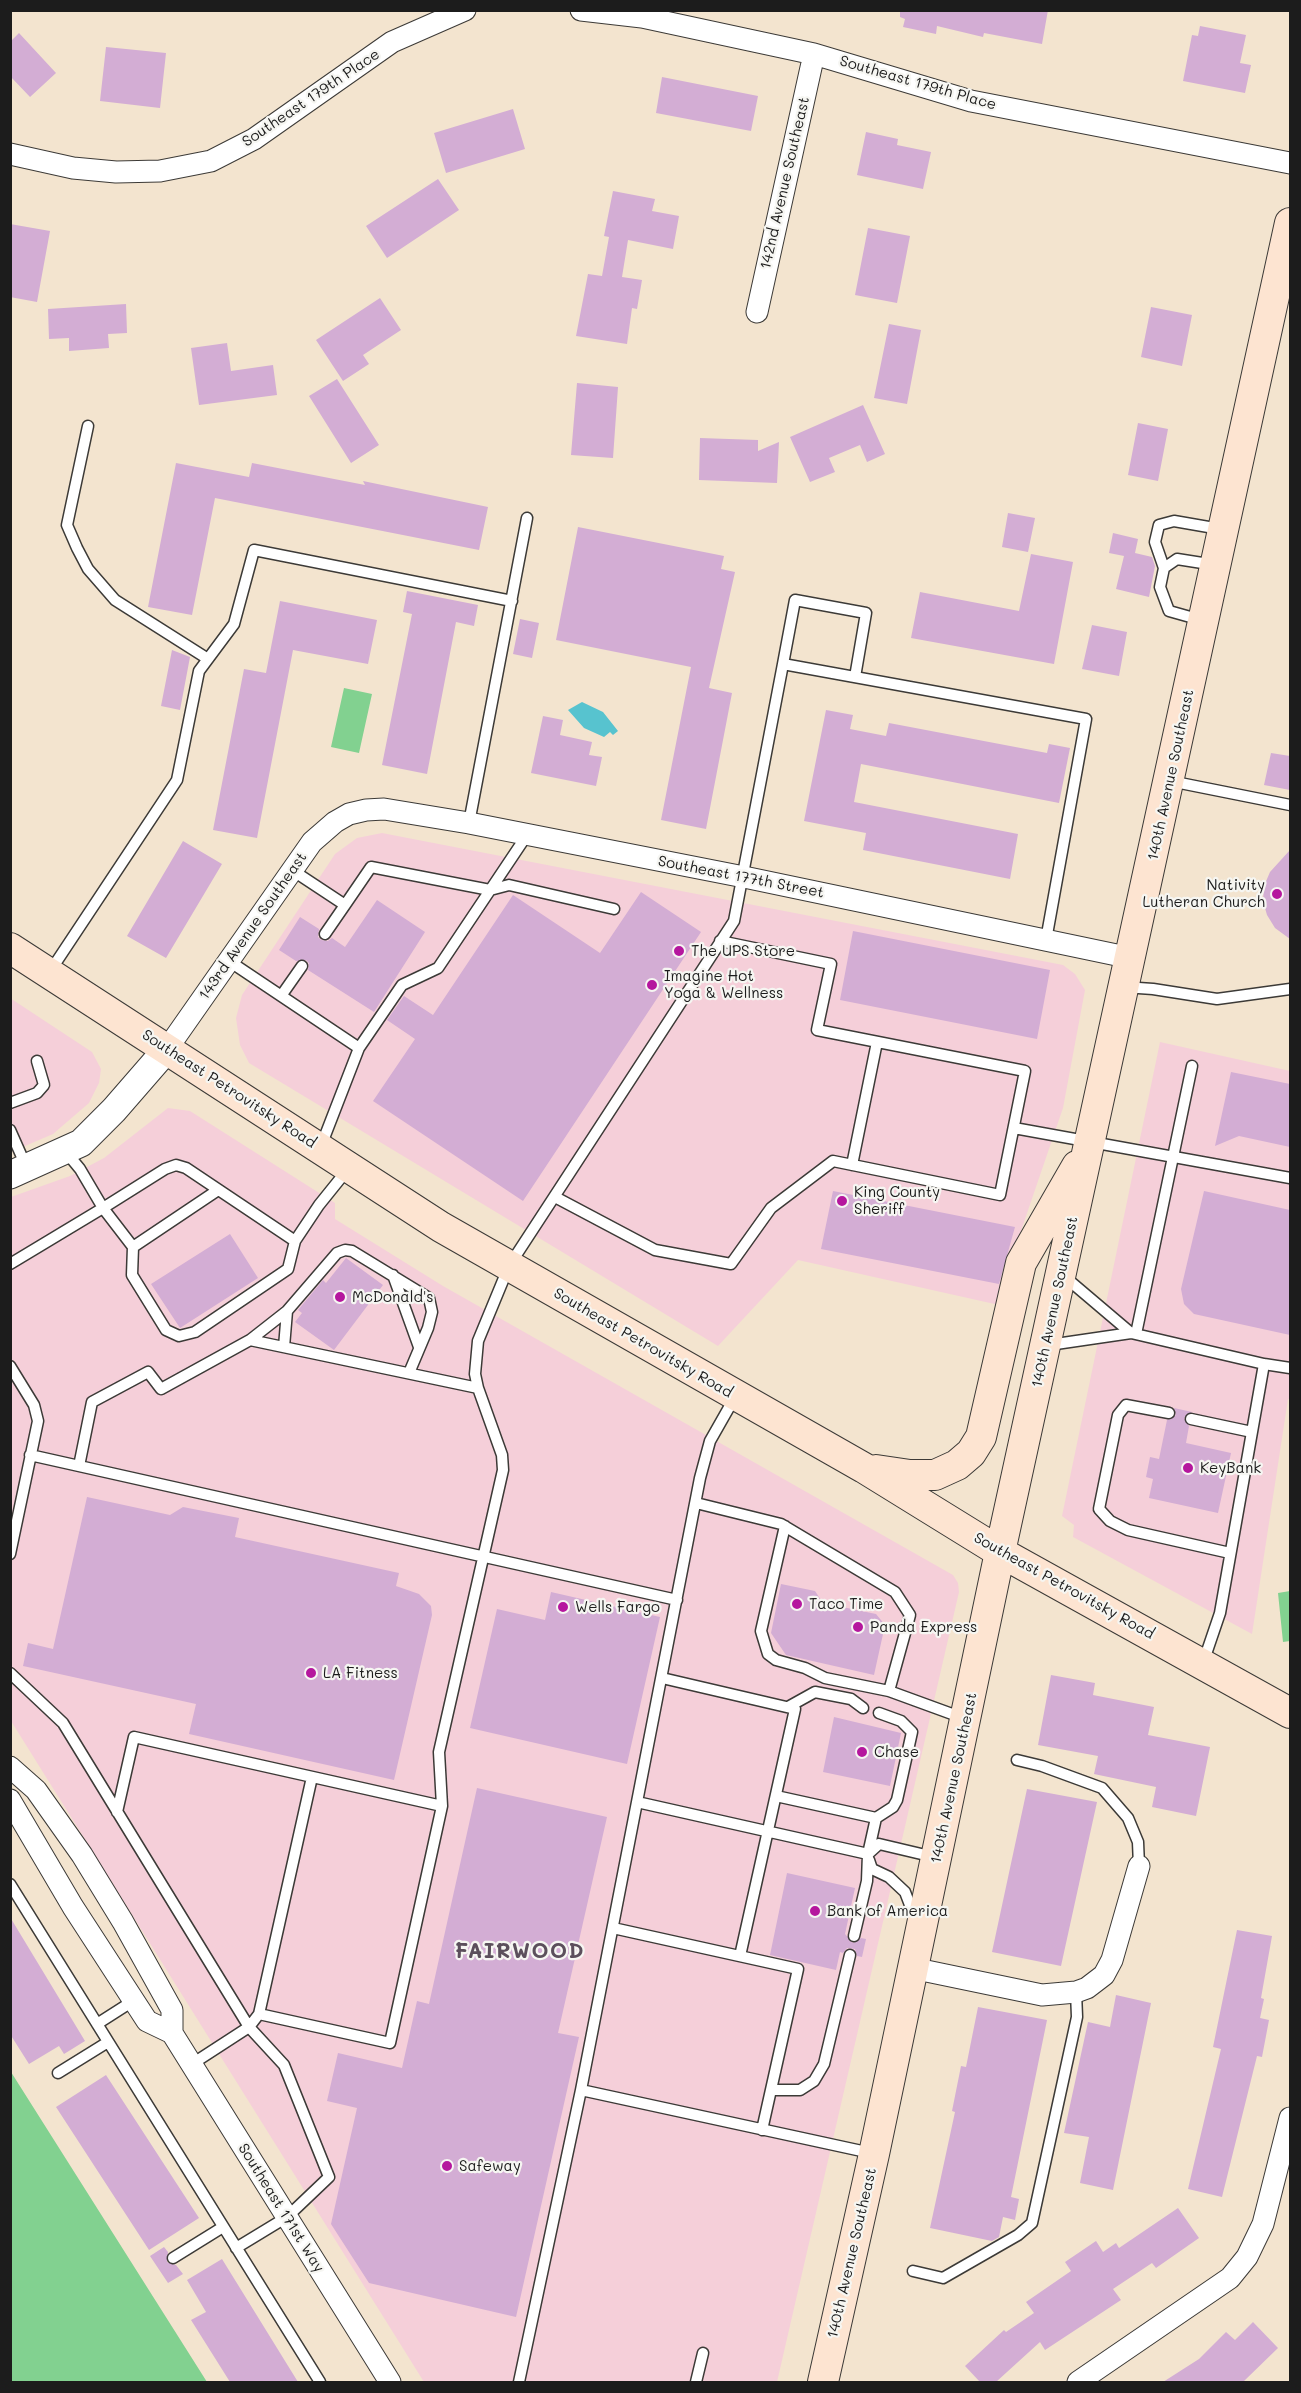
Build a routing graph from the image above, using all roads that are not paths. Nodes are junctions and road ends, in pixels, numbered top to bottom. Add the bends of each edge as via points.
1 (465, 10) edge
2 (581, 10) edge
3 (814, 54) junction
4 (10, 154) edge
5 (1290, 163) edge
6 (1290, 223) edge
7 (757, 312) dead end
8 (88, 426) dead end
9 (528, 518) dead end
10 (1224, 530) junction
11 (1216, 565) junction
12 (1164, 568) junction
13 (512, 601) junction
14 (1204, 620) junction
15 (208, 659) junction
16 (783, 664) junction
17 (855, 677) junction
18 (1169, 781) junction
19 (1290, 805) edge
20 (350, 814) joint
21 (469, 824) junction
22 (527, 835) junction
23 (292, 870) junction
24 (744, 877) junction
25 (490, 890) junction
26 (345, 905) junction
27 (614, 909) dead end
28 (325, 934) dead end
29 (1046, 940) junction
30 (720, 941) junction
31 (10, 948) edge
32 (1131, 958) junction
33 (229, 961) junction
34 (303, 966) dead end
35 (49, 973) junction
36 (1124, 987) junction
37 (1290, 989) edge
38 (281, 996) junction
39 (877, 1041) junction
40 (359, 1048) junction
41 (167, 1049) junction
42 (37, 1061) dead end
43 (1192, 1066) dead end
44 (10, 1103) edge
45 (1014, 1128) junction
46 (10, 1130) edge
47 (1090, 1143) junction
48 (320, 1149) junction
49 (66, 1151) junction
50 (1171, 1157) junction
51 (852, 1165) junction
52 (349, 1168) junction
53 (19, 1172) edge
54 (1290, 1178) edge
55 (218, 1190) junction
56 (555, 1197) junction
57 (103, 1208) junction
58 (295, 1241) junction
59 (133, 1247) junction
60 (10, 1264) edge
61 (509, 1266) junction
62 (1061, 1274) junction
63 (393, 1275) junction
64 (287, 1311) junction
65 (1134, 1333) junction
66 (250, 1340) junction
67 (1046, 1346) junction
68 (284, 1347) junction
69 (419, 1347) junction
70 (1264, 1364) junction
71 (10, 1366) edge
72 (1290, 1368) edge
73 (409, 1373) junction
74 (478, 1388) junction
75 (735, 1396) junction
76 (1168, 1413) dead end
77 (1191, 1419) dead end
78 (1252, 1432) junction
79 (30, 1455) junction
80 (79, 1466) junction
81 (864, 1468) junction
82 (696, 1503) junction
83 (785, 1526) junction
84 (1000, 1552) junction
85 (1230, 1553) junction
86 (10, 1554) edge
87 (483, 1556) junction
88 (677, 1599) junction
89 (1203, 1663) junction
90 (10, 1673) edge
91 (662, 1678) junction
92 (889, 1691) junction
93 (788, 1707) junction
94 (863, 1708) dead end
95 (879, 1713) dead end
96 (1290, 1713) edge
97 (966, 1719) junction
98 (1017, 1760) dead end
99 (10, 1767) edge
100 (312, 1777) junction
101 (776, 1796) junction
102 (637, 1802) junction
103 (442, 1806) junction
104 (12, 1807) edge
105 (117, 1812) junction
106 (876, 1818) junction
107 (768, 1832) junction
108 (868, 1854) junction
109 (937, 1857) junction
110 (1139, 1866) joint
111 (10, 1884) edge
112 (613, 1928) junction
113 (921, 1933) junction
114 (854, 1936) dead end
115 (850, 1955) dead end
116 (740, 1956) junction
117 (912, 1968) junction
118 (1076, 1992) junction
119 (133, 2001) junction
120 (259, 2014) junction
121 (97, 2024) junction
122 (249, 2027) junction
123 (172, 2033) junction
124 (108, 2042) junction
125 (192, 2064) junction
126 (58, 2073) dead end
127 (581, 2090) junction
128 (771, 2090) junction
129 (1290, 2118) edge
130 (762, 2130) junction
131 (874, 2154) junction
132 (287, 2217) junction
133 (223, 2227) junction
134 (236, 2248) junction
135 (173, 2258) dead end
136 (913, 2271) dead end
137 (703, 2353) dead end
138 (320, 2382) edge
139 (390, 2382) edge
140 (519, 2382) edge
141 (696, 2382) edge
142 (824, 2382) edge
143 (1078, 2382) edge

1 - 4 street, Southeast 179th Place via 392,42 254,139 212,161 160,171 116,172 73,168
2 - 3 street, Southeast 179th Place via 642,17
3 - 5 street, Southeast 179th Place via 971,101
3 - 7 street, 142nd Avenue Southeast
6 - 10 main road, 140th Avenue Southeast
8 - 15 lane via 67,525 77,548 88,569 115,600
9 - 13 lane
10 - 11 main road, 140th Avenue Southeast
10 - 12 lane via 1174,521 1159,525 1155,542
11 - 12 lane via 1177,559
11 - 14 main road, 140th Avenue Southeast
12 - 14 lane via 1160,587 1169,611
13 - 15 lane via 254,550 234,624
13 - 21 lane
14 - 18 main road, 140th Avenue Southeast
15 - 35 lane via 199,671 177,780
16 - 17 lane
16 - 17 lane via 795,600 866,613
16 - 24 lane
17 - 29 lane via 1086,719
18 - 19 lane
18 - 32 main road, 140th Avenue Southeast
20 - 21 street, Southeast 177th Street via 384,809
20 - 23 street, 143rd Avenue Southeast via 324,829
21 - 22 street, Southeast 177th Street
22 - 24 street, Southeast 177th Street
22 - 25 lane
23 - 26 lane
23 - 33 street, 143rd Avenue Southeast
24 - 29 street, Southeast 177th Street
24 - 30 lane via 734,921
25 - 26 lane via 371,867
25 - 27 lane via 509,885
25 - 40 lane via 438,968 402,985
26 - 28 lane
29 - 32 street, Southeast 177th Street
30 - 39 lane via 831,963 818,1030
30 - 56 lane
31 - 35 main road, Southeast Petrovitsky Road
32 - 36 main road, 140th Avenue Southeast
33 - 38 lane
33 - 41 street, 143rd Avenue Southeast
34 - 38 lane
35 - 41 main road, Southeast Petrovitsky Road
36 - 37 lane via 1217,999
36 - 47 main road, 140th Avenue Southeast
38 - 40 lane
39 - 45 lane via 1025,1071
39 - 51 lane
40 - 48 lane
41 - 48 main road, Southeast Petrovitsky Road
41 - 49 street via 114,1110 81,1143
42 - 44 lane via 44,1085 37,1093
43 - 50 lane
45 - 47 lane
45 - 51 lane via 1000,1195
46 - 53 lane
47 - 50 lane
47 - 62 main road, 140th Avenue Southeast
47 - 81 main road via 1021,1263 981,1437 971,1453 935,1475
48 - 52 main road, Southeast Petrovitsky Road
49 - 53 street
49 - 57 lane
50 - 54 lane
50 - 65 lane
51 - 56 lane via 832,1161 771,1208 731,1264 656,1250
52 - 58 lane
52 - 61 main road, Southeast Petrovitsky Road
55 - 57 lane via 176,1165
55 - 58 lane
55 - 59 lane
56 - 61 lane
57 - 59 lane
57 - 60 lane
58 - 59 lane via 288,1269 195,1332 179,1336 166,1330 132,1275
61 - 74 lane via 478,1341
61 - 75 main road, Southeast Petrovitsky Road
62 - 65 lane
62 - 67 main road, 140th Avenue Southeast
63 - 64 lane via 345,1250 338,1253
63 - 69 lane
63 - 69 lane via 429,1298 432,1306
64 - 66 lane
64 - 68 lane
65 - 67 lane
65 - 70 lane
66 - 68 lane
66 - 80 lane via 161,1389 148,1372 92,1402
67 - 84 main road, 140th Avenue Southeast
68 - 73 lane
69 - 73 lane
70 - 72 lane
70 - 78 lane
71 - 79 lane via 34,1405 38,1421
73 - 74 lane
74 - 87 lane via 502,1455 503,1470
75 - 81 main road, Southeast Petrovitsky Road
75 - 82 lane via 710,1441
76 - 85 lane via 1126,1405 1118,1415 1099,1509 1110,1521 1128,1530
77 - 78 lane
78 - 85 lane
79 - 80 lane
79 - 86 lane
80 - 87 lane
81 - 84 main road, Southeast Petrovitsky Road
82 - 83 lane
82 - 88 lane
83 - 92 lane via 895,1592 910,1615
83 - 92 lane via 761,1631 765,1649 776,1660 825,1678
84 - 89 main road, Southeast Petrovitsky Road
84 - 97 main road, 140th Avenue Southeast
85 - 89 lane via 1220,1613
87 - 88 lane
87 - 103 lane via 438,1760
88 - 91 lane
89 - 96 main road, Southeast Petrovitsky Road
90 - 105 lane via 63,1723
91 - 93 lane
91 - 102 lane
92 - 97 lane
93 - 94 lane via 815,1692 851,1699
93 - 101 lane via 795,1708
95 - 106 lane via 902,1721 912,1732 897,1800
97 - 109 main road, 140th Avenue Southeast
98 - 110 lane via 1102,1788 1128,1818 1138,1842
99 - 123 street, Southeast 171st Way via 36,1790 123,1922 172,2010
100 - 103 lane
100 - 105 lane via 134,1737
100 - 120 lane
101 - 106 lane
101 - 107 lane
102 - 107 lane
102 - 112 lane
103 - 120 lane via 390,2043
104 - 119 street, Southeast 171st Way
105 - 122 lane
106 - 108 lane
107 - 108 lane
107 - 116 lane
108 - 109 lane via 879,1844
108 - 113 lane via 872,1869 889,1877 905,1892
108 - 114 lane via 867,1881
109 - 113 main road, 140th Avenue Southeast
110 - 118 street via 1112,1960 1104,1975
111 - 121 lane
112 - 116 lane
112 - 127 lane
113 - 117 main road, 140th Avenue Southeast
115 - 128 lane via 824,2064 814,2081 800,2090
116 - 128 lane via 798,1969
117 - 118 street via 1042,1995
117 - 131 main road, 140th Avenue Southeast
118 - 136 lane via 1077,2017 1032,2223 943,2278
119 - 121 lane
119 - 123 street, Southeast 171st Way via 147,2021
120 - 122 lane
121 - 124 lane
122 - 125 lane
122 - 132 lane via 284,2065 329,2177
123 - 125 street, Southeast 171st Way
124 - 126 lane
124 - 133 lane
125 - 132 street, Southeast 171st Way
127 - 130 lane
127 - 140 lane
128 - 130 lane
129 - 143 street via 1263,2224 1247,2257 1230,2278
130 - 131 lane
131 - 142 main road, 140th Avenue Southeast
132 - 134 lane
132 - 139 street, Southeast 171st Way
133 - 134 lane
133 - 135 lane
134 - 138 lane
137 - 141 lane

